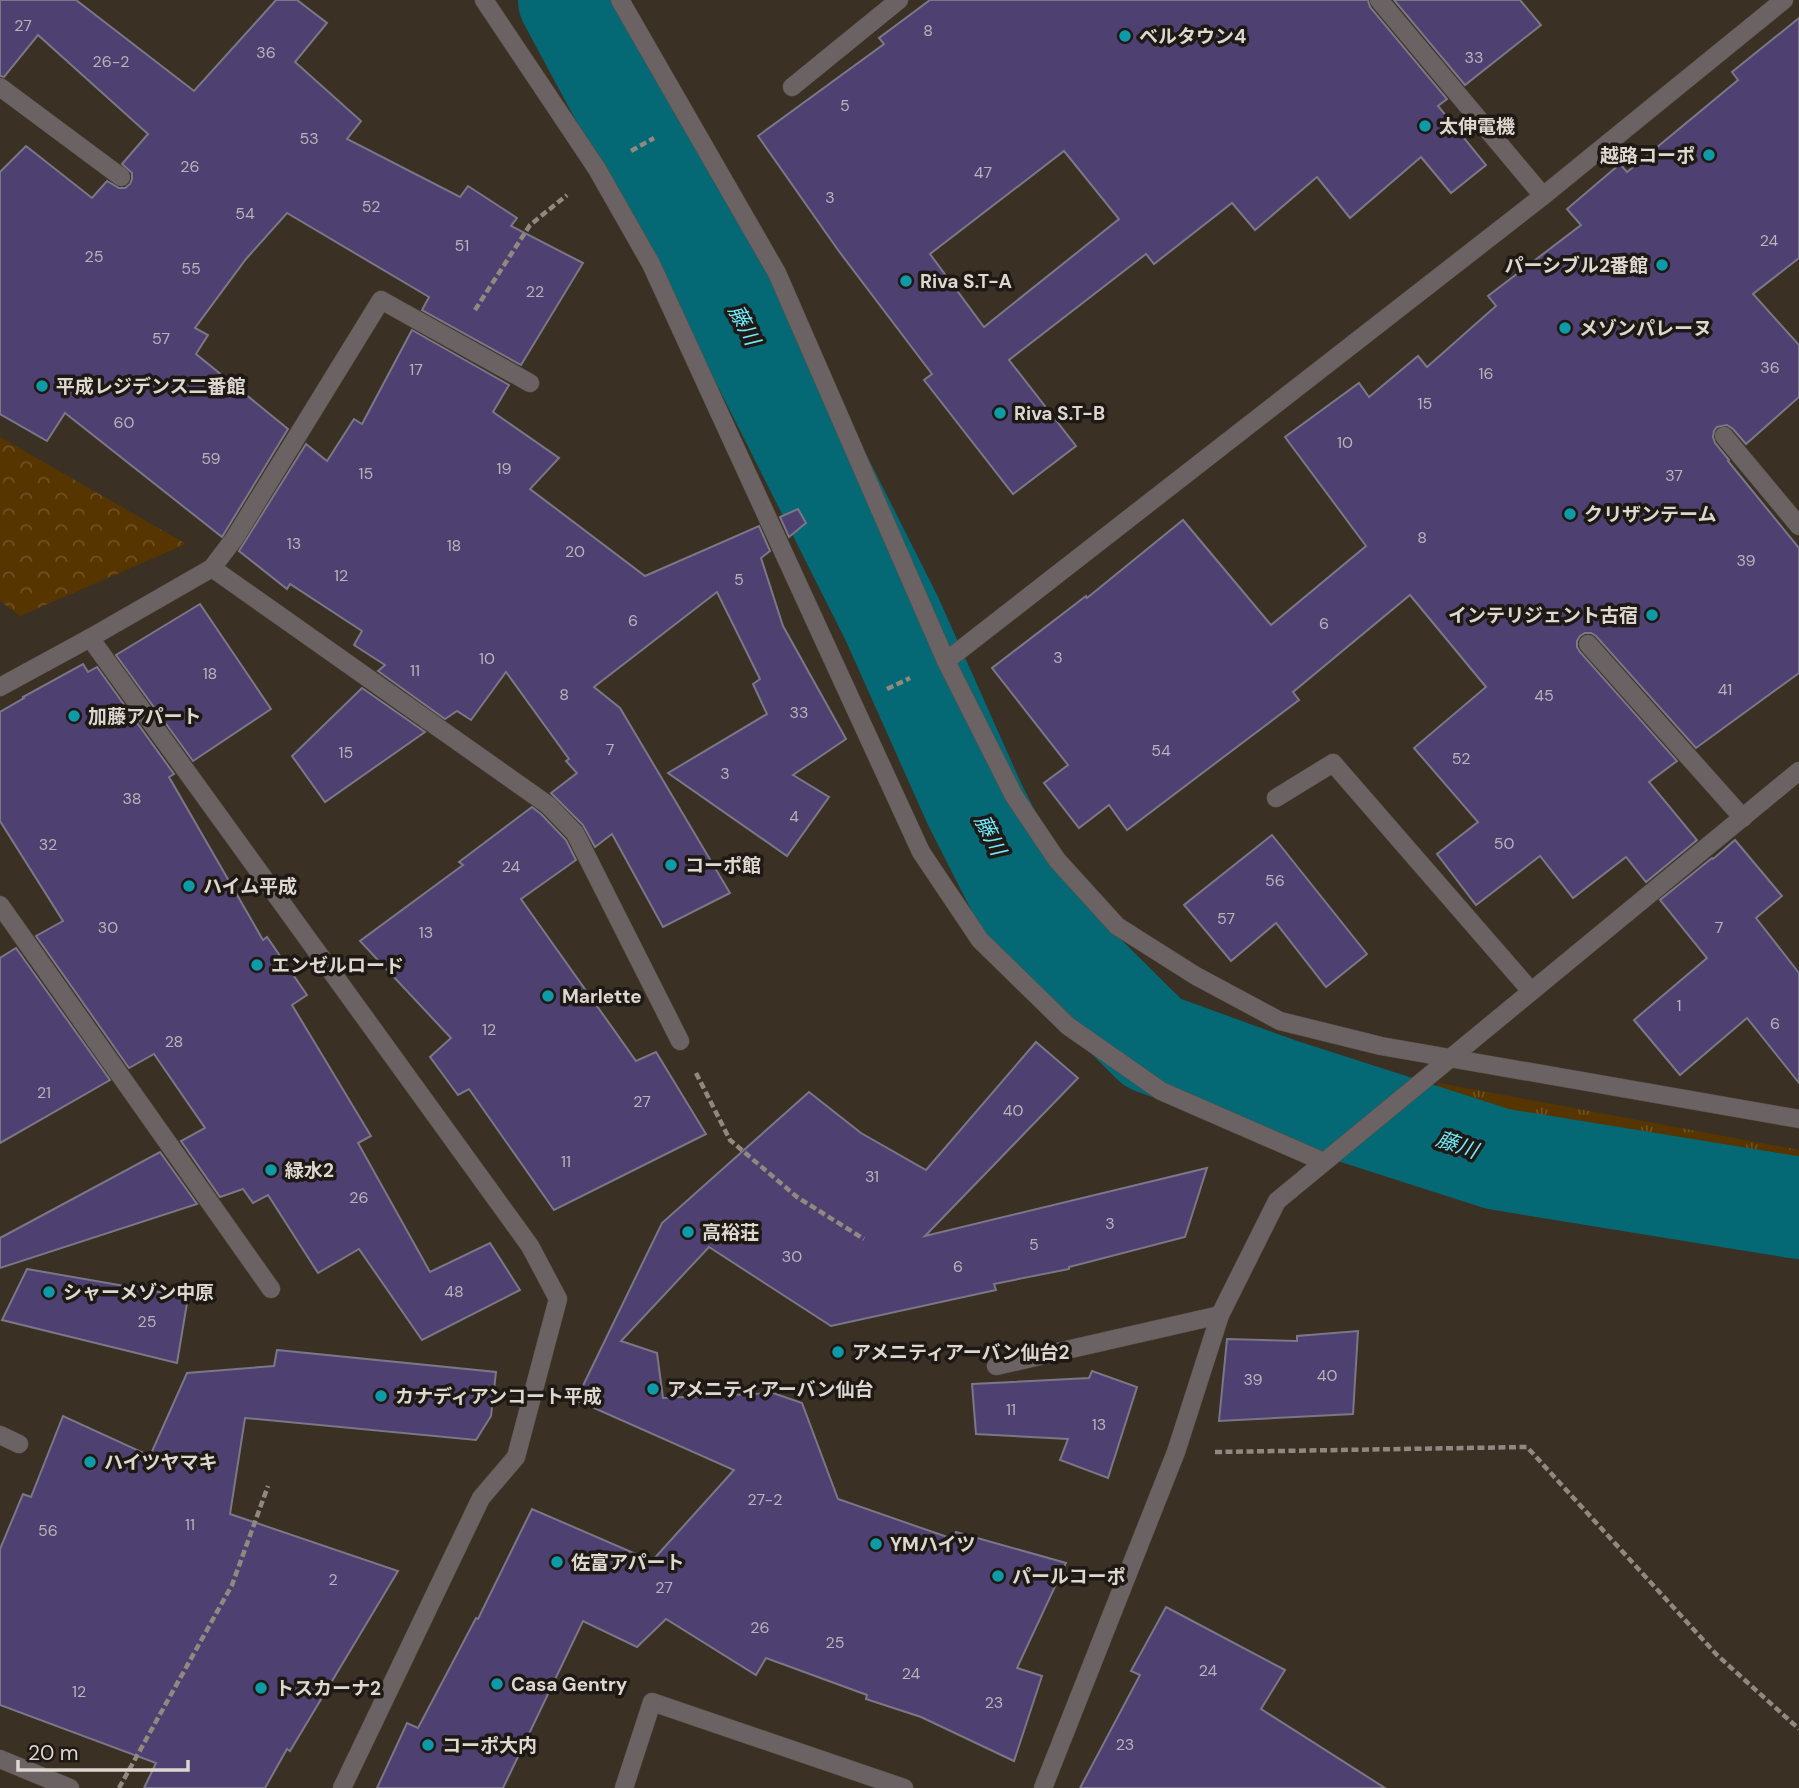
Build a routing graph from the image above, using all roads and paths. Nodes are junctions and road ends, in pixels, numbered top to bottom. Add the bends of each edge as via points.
1 (484, 0) edge
2 (620, 0) edge
3 (899, 0) edge
4 (1379, 0) edge
5 (1784, 0) edge
6 (0, 87) edge
7 (792, 87) dead end
8 (663, 134) dead end
9 (597, 169) junction
10 (121, 177) dead end
11 (1543, 196) junction
12 (454, 341) junction
13 (530, 383) dead end
14 (1724, 436) dead end
15 (1799, 526) edge
16 (212, 568) junction
17 (90, 638) junction
18 (1588, 644) dead end
19 (946, 661) junction
20 (0, 687) edge
21 (854, 705) junction
22 (1799, 771) edge
23 (1276, 798) dead end
24 (1743, 818) junction
25 (0, 905) edge
26 (1531, 991) junction
27 (680, 1041) joint
28 (1451, 1057) junction
29 (1799, 1119) edge
30 (1324, 1162) junction
31 (863, 1239) dead end
32 (271, 1289) dead end
33 (1220, 1315) junction
34 (996, 1366) dead end
35 (0, 1435) edge
36 (19, 1444) dead end
37 (1176, 1452) junction
38 (268, 1486) dead end
39 (1799, 1729) edge
40 (0, 1759) edge
41 (70, 1788) edge
42 (118, 1788) edge
43 (342, 1788) edge
44 (624, 1788) edge
45 (904, 1788) edge
46 (1043, 1788) edge

1 - 9 street
2 - 19 street via 777,273
3 - 7 street
4 - 11 street
5 - 11 street
6 - 10 street
8 - 9 path
9 - 12 path via 530,225
9 - 21 street via 651,264
11 - 19 street
12 - 13 street
12 - 16 street via 381,300
14 - 15 street
16 - 17 street
16 - 27 street via 548,805 575,833
17 - 20 street
17 - 43 street via 530,1246 558,1299 516,1457 481,1498
18 - 24 street
19 - 21 path
19 - 28 street via 1014,796 1057,860 1117,926 1280,1021 1381,1046
21 - 30 street via 921,852 981,940 1068,1026 1161,1091
22 - 24 street
23 - 26 street via 1333,763
24 - 26 street
25 - 32 street
26 - 28 street
27 - 31 path via 730,1140 797,1197
28 - 29 street
28 - 30 street
30 - 33 street via 1277,1201
33 - 34 street
33 - 37 street
35 - 36 street
37 - 39 path via 1527,1447 1717,1655
37 - 46 street
38 - 42 path via 232,1585
40 - 41 street
44 - 45 street via 652,1702

